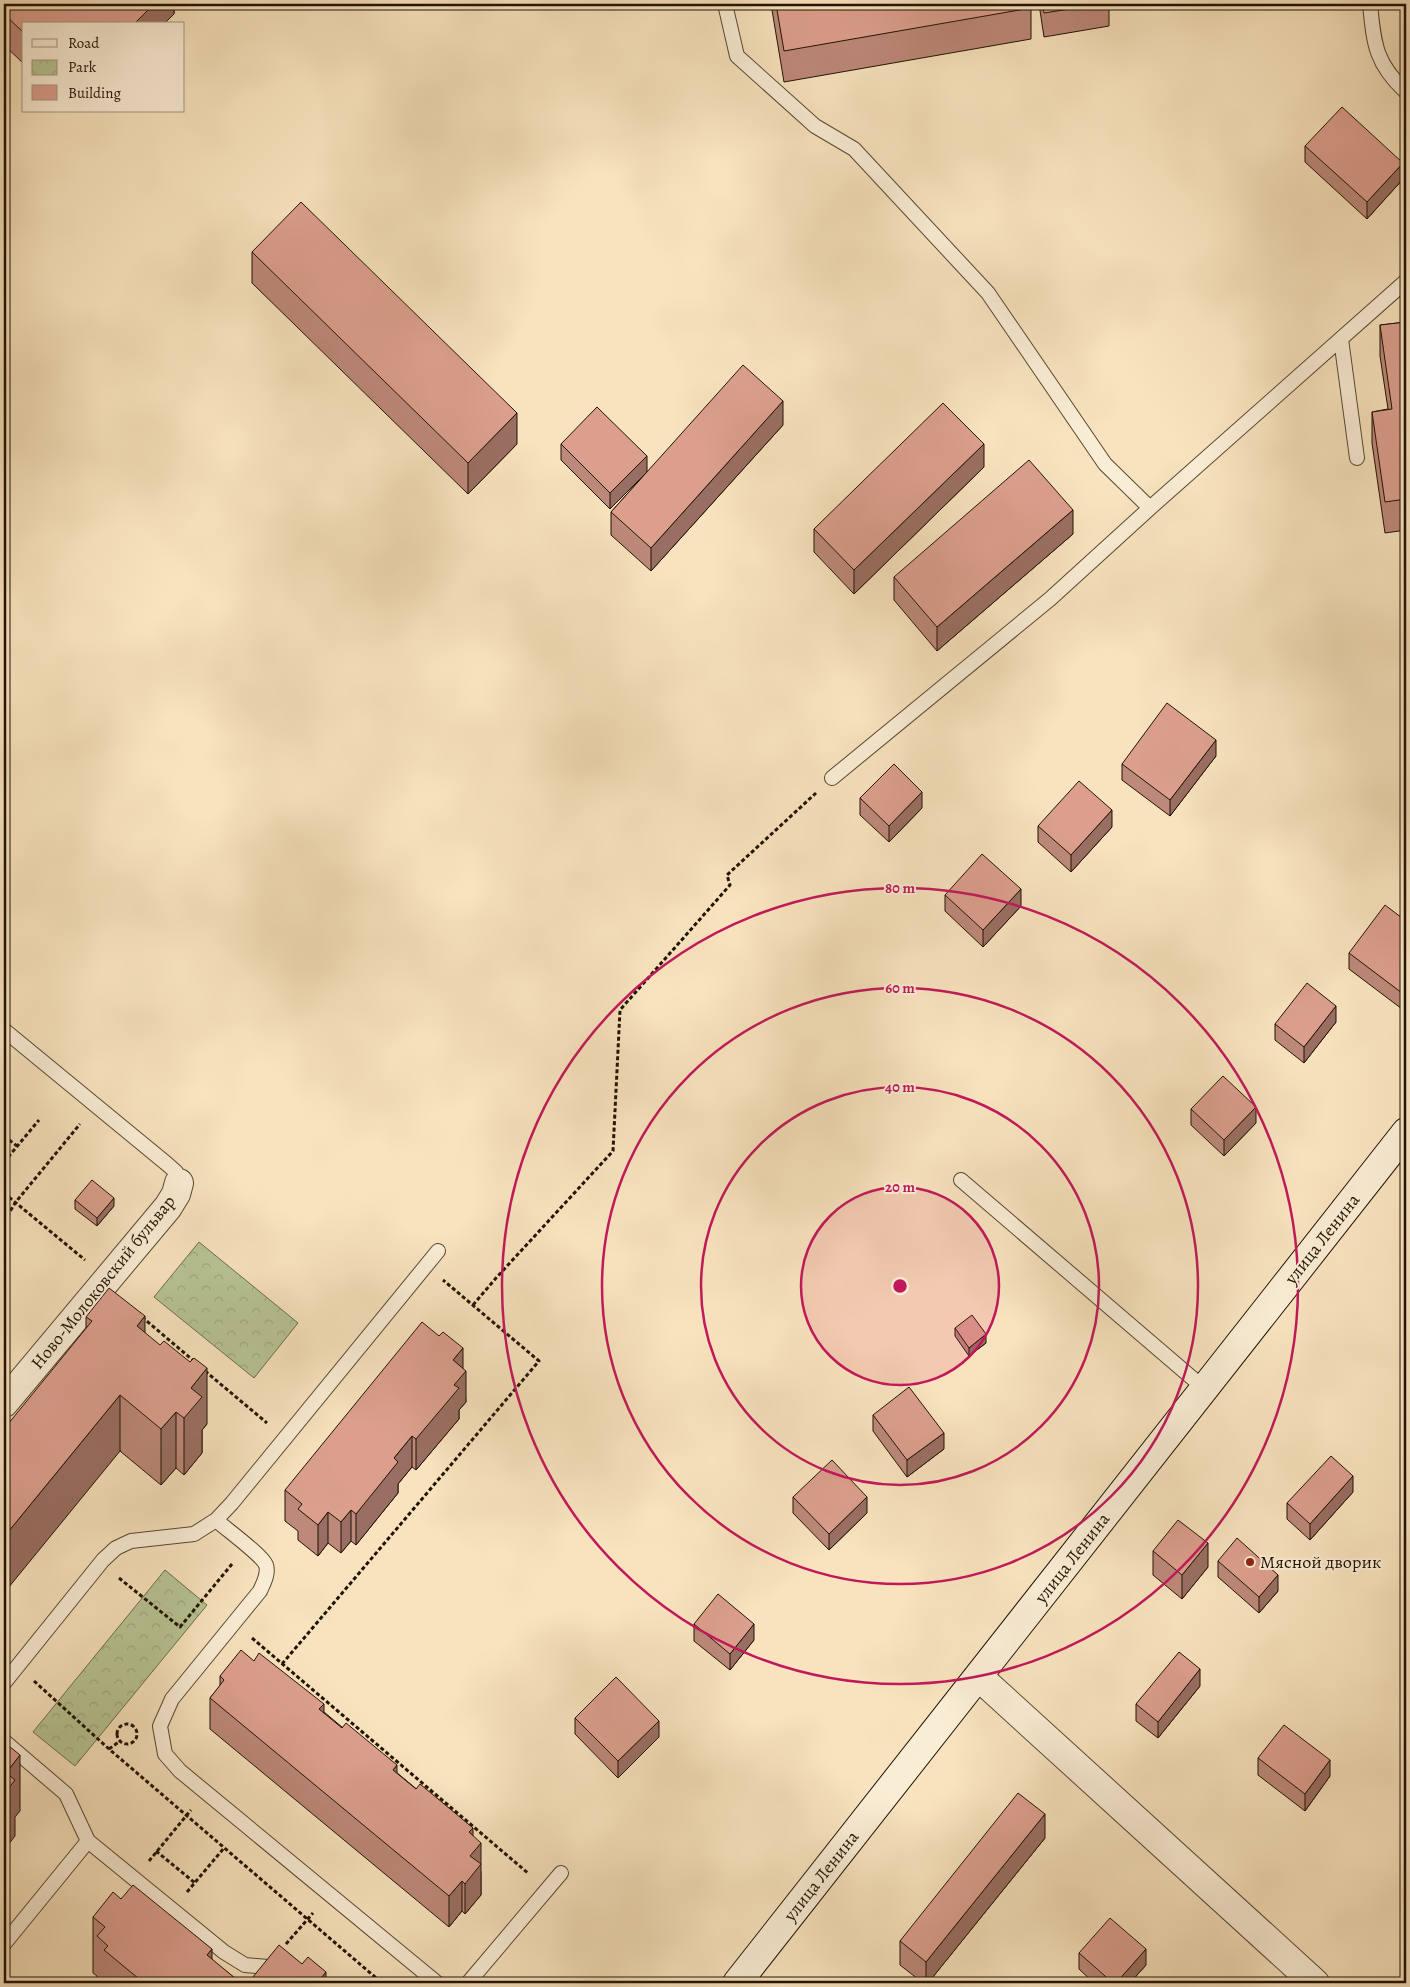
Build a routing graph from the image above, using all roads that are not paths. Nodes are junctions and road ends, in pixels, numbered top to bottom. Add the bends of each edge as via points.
1 (725, 4) edge
2 (1370, 4) edge
3 (1406, 92) edge
4 (1406, 281) edge
5 (1341, 339) junction
6 (1358, 458) dead end
7 (1150, 508) junction
8 (832, 778) road end
9 (4, 1030) edge
10 (1406, 1132) edge
11 (961, 1180) dead end
12 (179, 1183) joint
13 (438, 1251) dead end
14 (1205, 1389) junction
15 (4, 1403) edge
16 (216, 1520) junction
17 (979, 1677) junction
18 (4, 1683) edge
19 (4, 1741) edge
20 (88, 1841) junction
21 (561, 1873) dead end
22 (4, 1944) edge
23 (292, 1969) edge
24 (436, 1983) edge
25 (468, 1983) edge
26 (737, 1983) edge
27 (1315, 1983) edge

1 - 7 lane via 737,56 815,126 854,149 988,293 1105,464
2 - 3 lane via 1378,56 1391,77
4 - 5 lane
5 - 6 lane
5 - 7 lane
7 - 8 lane via 1050,598
9 - 12 lane via 168,1164 176,1172
10 - 14 main road, улица Ленина
11 - 14 lane
12 - 15 main road, Ново-Молоковский бульвар via 168,1207
13 - 16 lane
14 - 17 main road, улица Ленина
16 - 18 lane via 194,1534 131,1541 116,1548
16 - 24 lane via 266,1565 266,1578 260,1592 172,1699 160,1726 165,1754 180,1771
17 - 26 main road, улица Ленина
17 - 27 main road
19 - 20 lane via 66,1794
20 - 22 lane
20 - 23 lane via 244,1965
21 - 25 lane

